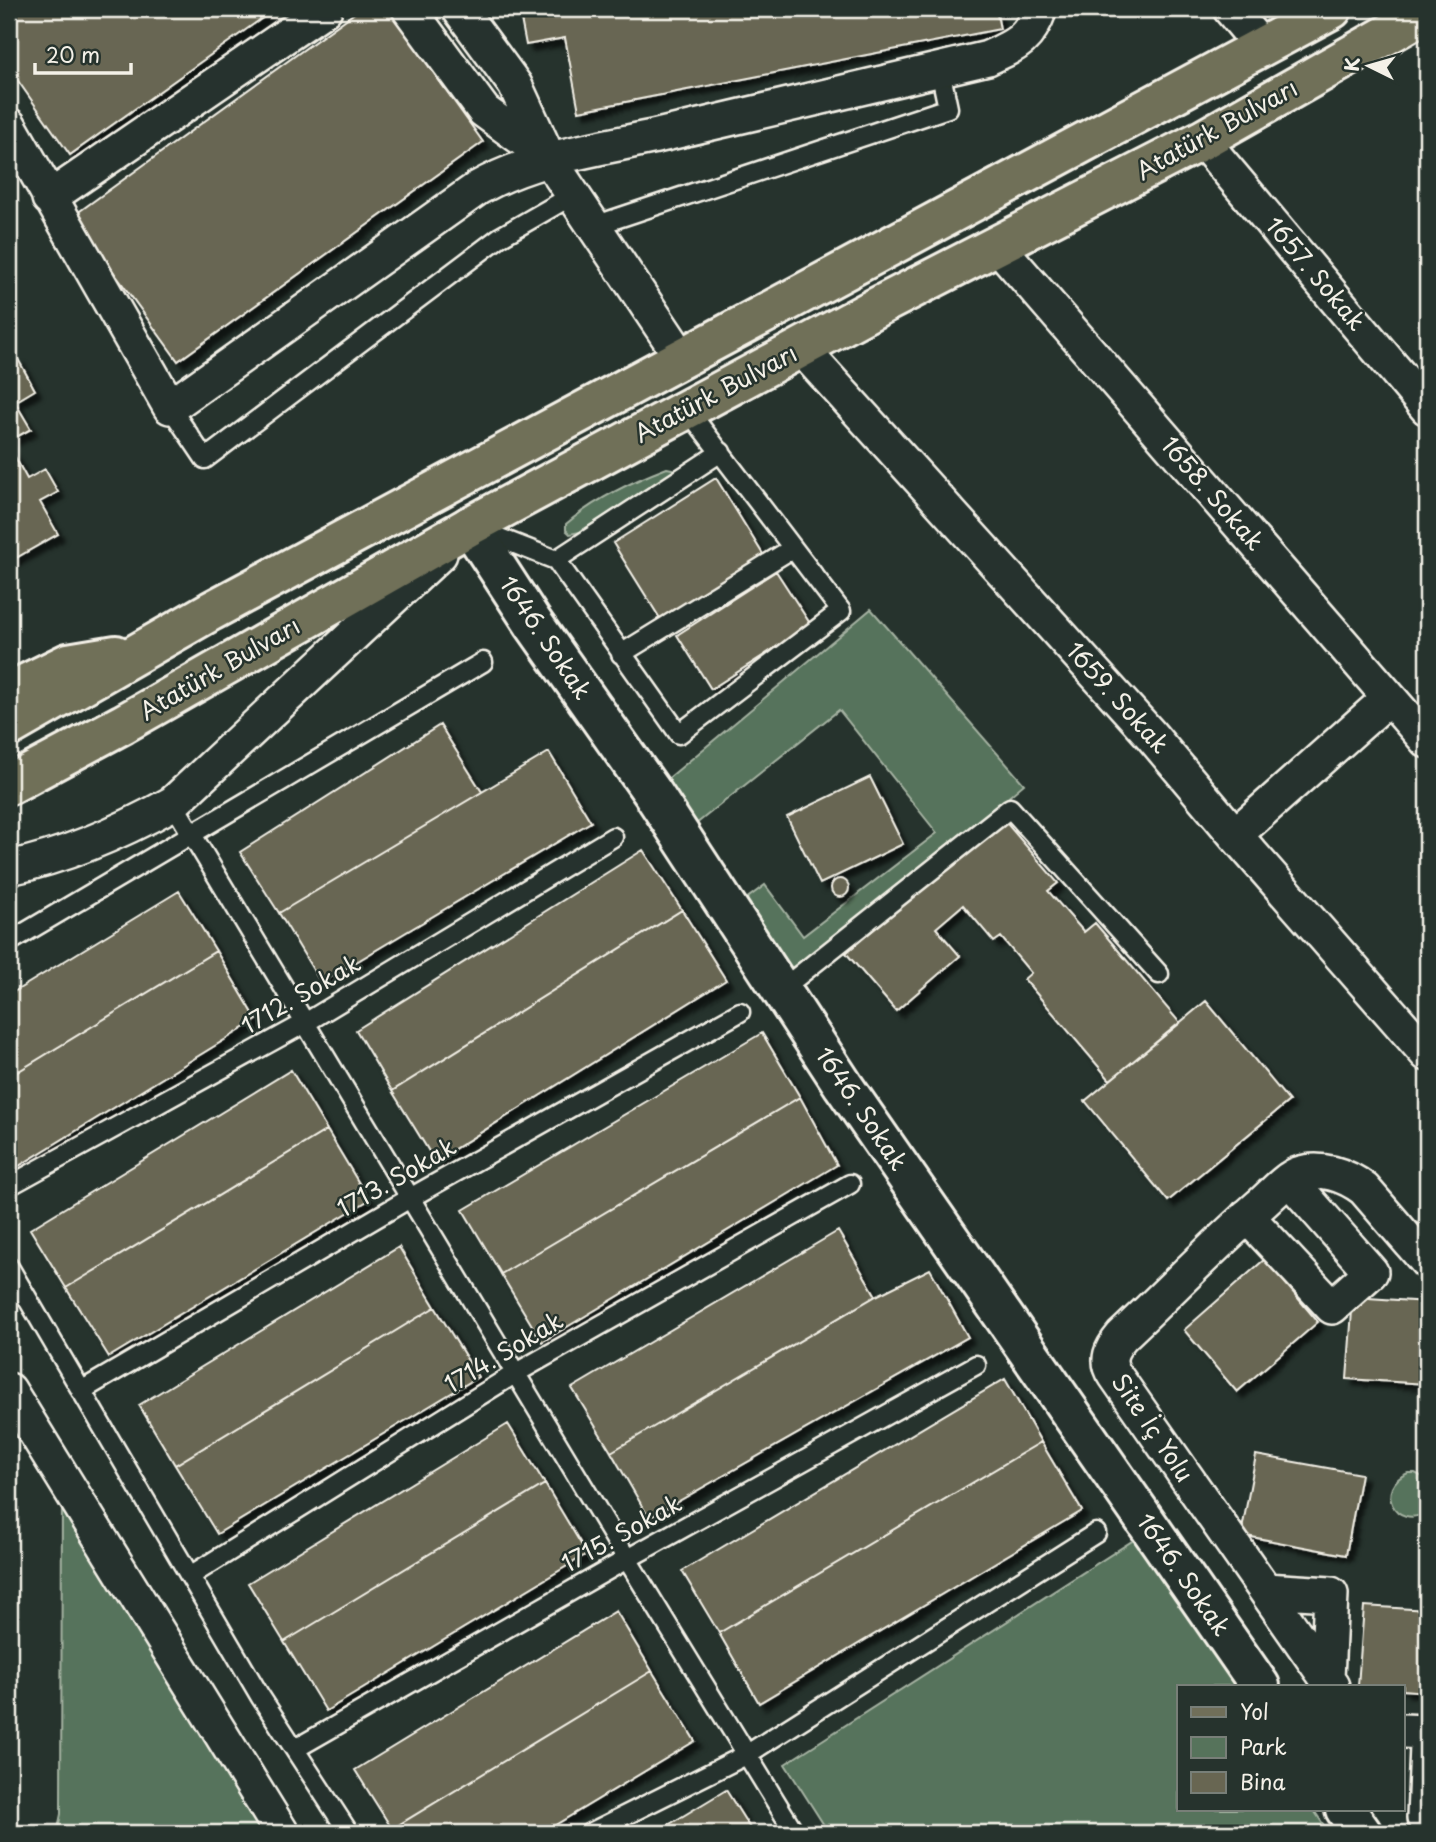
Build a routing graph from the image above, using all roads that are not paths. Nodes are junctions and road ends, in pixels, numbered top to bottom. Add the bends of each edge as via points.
1 (325, 9) edge
2 (409, 9) edge
3 (459, 9) edge
4 (1040, 9) edge
5 (1230, 9) edge
6 (1332, 9) edge
7 (1423, 23) edge
8 (1261, 46) junction
9 (940, 70) junction
10 (9, 125) edge
11 (1202, 140) junction
12 (549, 159) junction
13 (573, 195) junction
14 (49, 198) junction
15 (594, 226) junction
16 (998, 246) junction
17 (801, 348) junction
18 (682, 358) junction
19 (170, 407) junction
20 (1427, 408) edge
21 (687, 409) junction
22 (721, 452) junction
23 (470, 526) junction
24 (793, 548) junction
25 (556, 560) junction
26 (139, 652) junction
27 (621, 654) junction
28 (483, 662) dead end
29 (9, 692) edge
30 (1389, 698) junction
31 (9, 727) edge
32 (1427, 741) edge
33 (9, 785) edge
34 (173, 803) junction
35 (191, 835) junction
36 (1235, 835) junction
37 (613, 837) dead end
38 (9, 868) edge
39 (9, 942) edge
40 (1160, 974) dead end
41 (782, 989) junction
42 (740, 1012) dead end
43 (305, 1023) junction
44 (1427, 1054) edge
45 (1289, 1179) junction
46 (850, 1184) dead end
47 (9, 1186) edge
48 (410, 1198) junction
49 (1247, 1216) junction
50 (1417, 1251) edge
51 (9, 1267) edge
52 (1371, 1272) junction
53 (976, 1366) dead end
54 (516, 1373) junction
55 (9, 1390) edge
56 (80, 1391) junction
57 (1096, 1533) dead end
58 (627, 1559) junction
59 (190, 1576) junction
60 (1265, 1590) junction
61 (1330, 1682) edge
62 (1259, 1685) edge
63 (1404, 1731) edge
64 (1427, 1732) edge
65 (1427, 1746) edge
66 (295, 1749) junction
67 (746, 1755) junction
68 (1404, 1788) edge
69 (1346, 1811) edge
70 (1426, 1820) edge
71 (282, 1833) edge
72 (349, 1833) edge
73 (590, 1833) edge
74 (795, 1833) edge
75 (1362, 1833) edge

1 - 14 street
2 - 12 street via 484,111
3 - 12 street via 514,85
4 - 9 street via 1019,43 988,58
5 - 8 street
6 - 8 main road, Atatürk Bulvarı
7 - 11 main road, Atatürk Bulvarı
8 - 18 main road, Atatürk Bulvarı
9 - 12 street
9 - 15 lane via 948,108
10 - 14 street
11 - 16 main road, Atatürk Bulvarı
11 - 20 street, 1657. Sokak
12 - 13 street
12 - 19 street via 478,188
13 - 15 street
13 - 19 lane via 500,237 205,458
14 - 19 street
15 - 18 street
16 - 17 main road, Atatürk Bulvarı
16 - 30 street, 1658. Sokak
17 - 21 main road, Atatürk Bulvarı
17 - 36 street, 1659. Sokak via 1150,734
18 - 26 main road, Atatürk Bulvarı
21 - 22 lane
21 - 23 main road, Atatürk Bulvarı
22 - 24 lane
22 - 25 lane
23 - 25 lane
23 - 33 main road, Atatürk Bulvarı
23 - 34 street
23 - 41 street, 1646. Sokak
24 - 27 lane
24 - 27 lane via 841,611 679,734
25 - 27 lane
26 - 29 main road via 68,663
26 - 31 main road, Atatürk Bulvarı
28 - 35 lane
30 - 32 street, 1658. Sokak
30 - 36 street
34 - 35 lane
34 - 38 street via 103,839
35 - 39 lane
35 - 43 lane
36 - 44 street, 1659. Sokak
37 - 43 lane, 1712. Sokak
40 - 41 lane via 1010,808
41 - 62 street, 1646. Sokak via 887,1149
42 - 48 lane, 1713. Sokak
43 - 47 lane, 1712. Sokak
43 - 48 lane
45 - 49 street, Site İç Yolu
45 - 50 street via 1311,1172 1354,1181
45 - 52 street
46 - 54 lane, 1714. Sokak
48 - 54 lane
48 - 56 lane, 1713. Sokak
49 - 52 street via 1332,1307
49 - 60 street, Site İç Yolu via 1122,1336 1109,1362
50 - 52 street
51 - 56 lane
53 - 58 lane, 1715. Sokak
54 - 58 lane
54 - 59 lane, 1714. Sokak
55 - 71 street
56 - 59 lane
57 - 67 lane
58 - 66 lane, 1715. Sokak
58 - 67 lane
59 - 66 lane
60 - 61 street, Site İç Yolu
60 - 61 street, Site İç Yolu via 1331,1594
63 - 64 street
65 - 70 street
66 - 72 lane
67 - 73 lane
67 - 74 lane
68 - 70 street
69 - 75 street

